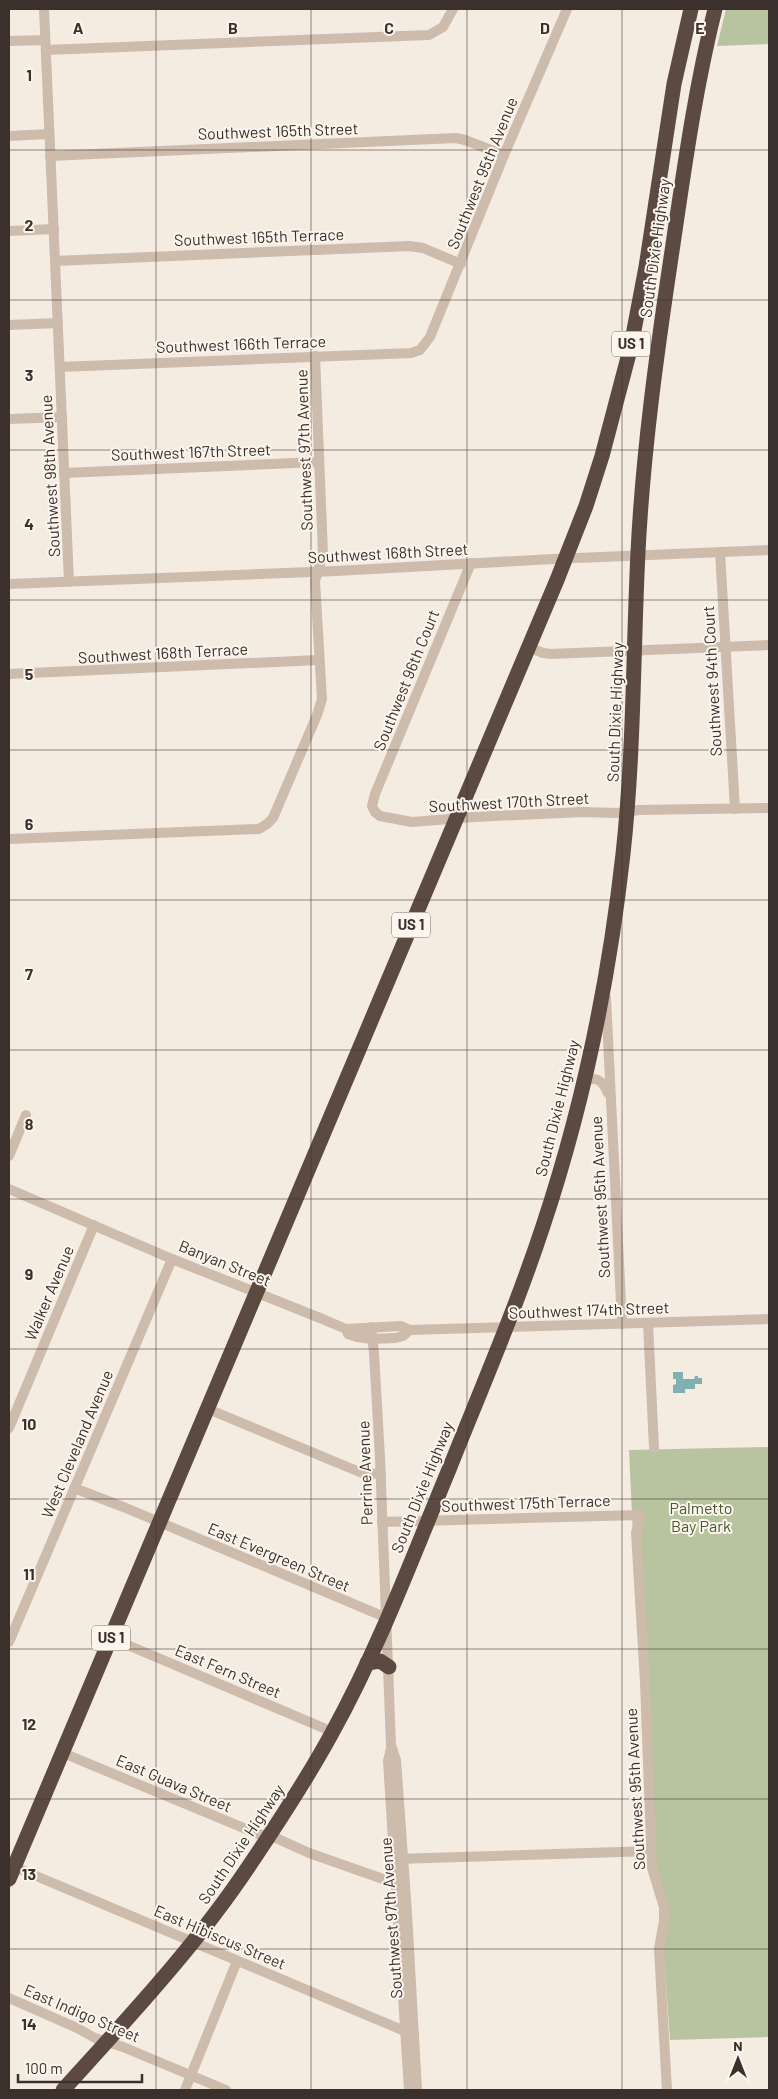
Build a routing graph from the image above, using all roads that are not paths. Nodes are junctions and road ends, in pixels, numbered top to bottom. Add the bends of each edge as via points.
1 (44, 9) edge
2 (453, 9) edge
3 (567, 9) edge
4 (691, 9) edge
5 (715, 9) edge
6 (9, 41) edge
7 (46, 45) junction
8 (667, 123) junction
9 (48, 134) junction
10 (9, 136) edge
11 (687, 146) junction
12 (504, 155) junction
13 (50, 156) junction
14 (659, 178) junction
15 (679, 204) junction
16 (54, 229) junction
17 (9, 231) edge
18 (55, 261) junction
19 (461, 264) junction
20 (58, 323) junction
21 (9, 325) edge
22 (631, 346) junction
23 (423, 348) joint
24 (657, 352) junction
25 (315, 356) junction
26 (60, 367) junction
27 (62, 417) junction
28 (9, 419) edge
29 (318, 462) junction
30 (64, 473) junction
31 (769, 550) edge
32 (720, 552) junction
33 (638, 555) junction
34 (566, 558) junction
35 (471, 563) junction
36 (318, 572) junction
37 (69, 582) junction
38 (9, 584) edge
39 (769, 645) edge
40 (528, 647) junction
41 (725, 648) junction
42 (635, 650) junction
43 (318, 660) junction
44 (9, 674) edge
45 (769, 808) edge
46 (373, 809) joint
47 (735, 809) junction
48 (627, 812) junction
49 (456, 819) junction
50 (9, 839) edge
51 (604, 980) junction
52 (583, 1082) junction
53 (610, 1098) junction
54 (26, 1115) dead end
55 (9, 1156) edge
56 (9, 1189) edge
57 (94, 1225) junction
58 (172, 1259) junction
59 (256, 1292) junction
60 (769, 1320) edge
61 (648, 1323) junction
62 (622, 1324) junction
63 (371, 1327) junction
64 (506, 1327) junction
65 (346, 1329) junction
66 (410, 1330) junction
67 (372, 1339) junction
68 (208, 1409) junction
69 (9, 1428) edge
70 (654, 1448) dead end
71 (380, 1474) junction
72 (74, 1488) junction
73 (640, 1515) joint
74 (428, 1521) junction
75 (382, 1522) junction
76 (160, 1523) junction
77 (387, 1618) junction
78 (111, 1638) junction
79 (9, 1642) edge
80 (367, 1663) junction
81 (389, 1667) junction
82 (333, 1732) junction
83 (63, 1753) junction
84 (268, 1837) junction
85 (652, 1852) junction
86 (398, 1859) junction
87 (10, 1870) edge
88 (386, 1880) dead end
89 (192, 1942) junction
90 (237, 1961) junction
91 (9, 1998) edge
92 (410, 2033) junction
93 (107, 2042) junction
94 (191, 2076) junction
95 (63, 2090) edge
96 (185, 2090) edge
97 (226, 2090) edge
98 (409, 2090) edge
99 (417, 2090) edge
100 (667, 2090) edge

1 - 7 street, Southwest 98th Avenue
2 - 7 street via 439,31 429,35
3 - 12 street, Southwest 95th Avenue
4 - 8 highway, South Dixie Highway / US 1
5 - 11 highway, South Dixie Highway / US 1
6 - 7 street
7 - 9 street, Southwest 98th Avenue
8 - 11 highway via 671,134
8 - 14 highway, South Dixie Highway / US 1
9 - 10 street
9 - 13 street, Southwest 98th Avenue
11 - 15 highway, South Dixie Highway / US 1
12 - 13 street, Southwest 165th Street via 456,138
12 - 19 street, Southwest 95th Avenue
13 - 16 street, Southwest 98th Avenue
14 - 15 highway
14 - 22 highway, South Dixie Highway / US 1
15 - 24 highway, South Dixie Highway / US 1
16 - 17 street
16 - 18 street, Southwest 98th Avenue
18 - 19 street, Southwest 165th Terrace via 409,246 429,250
18 - 20 street, Southwest 98th Avenue
19 - 23 street, Southwest 95th Avenue
20 - 21 street
20 - 26 street, Southwest 98th Avenue
22 - 24 highway
22 - 34 highway, South Dixie Highway / US 1 via 602,456
23 - 25 street, Southwest 166th Terrace via 410,353
24 - 33 highway, South Dixie Highway / US 1 via 645,453
25 - 26 street, Southwest 166th Terrace
25 - 29 street, Southwest 97th Avenue
26 - 27 street, Southwest 98th Avenue
27 - 28 street
27 - 30 street, Southwest 98th Avenue
29 - 30 street, Southwest 167th Street
29 - 36 street, Southwest 97th Avenue via 323,554
30 - 37 street, Southwest 98th Avenue
31 - 32 street, Southwest 168th Street
32 - 33 street, Southwest 168th Street
32 - 41 street, Southwest 94th Court
33 - 34 street, Southwest 168th Street
33 - 42 highway, South Dixie Highway / US 1
34 - 35 street, Southwest 168th Street
34 - 40 highway, South Dixie Highway / US 1
35 - 36 street, Southwest 168th Street
35 - 46 street, Southwest 96th Court via 375,794
36 - 37 street, Southwest 168th Street
36 - 43 street, Southwest 97th Avenue via 315,581
37 - 38 street, Southwest 168th Street
39 - 41 street
40 - 42 street via 547,654
40 - 49 highway, South Dixie Highway / US 1
41 - 42 street
41 - 47 street, Southwest 94th Court
42 - 48 highway, South Dixie Highway / US 1
43 - 44 street, Southwest 168th Terrace
43 - 50 street, Southwest 97th Avenue via 322,693 319,710 273,818 263,828
45 - 47 street, Southwest 170th Street
46 - 49 street, Southwest 170th Street via 380,816 412,822
47 - 48 street, Southwest 170th Street
48 - 49 street, Southwest 170th Street
48 - 51 highway, South Dixie Highway / US 1 via 616,912
49 - 59 highway, South Dixie Highway / US 1
51 - 52 highway, South Dixie Highway / US 1
51 - 53 street, Southwest 95th Avenue
52 - 53 street, Southwest 95th Avenue via 599,1080 605,1084
52 - 64 highway, South Dixie Highway / US 1 via 550,1203
53 - 62 street, Southwest 95th Avenue
54 - 55 street
56 - 57 street, Banyan Street
57 - 58 street, Banyan Street
57 - 69 street, Walker Avenue
58 - 59 street, Banyan Street
58 - 72 street, West Cleveland Avenue
59 - 65 street, Banyan Street
59 - 68 highway, South Dixie Highway / US 1
60 - 61 street, Southwest 174th Street
61 - 62 street, Southwest 174th Street
61 - 70 street
62 - 64 street, Southwest 174th Street
63 - 65 street, Banyan Street
63 - 66 street, Banyan Street via 401,1326
63 - 67 street, Perrine Avenue
64 - 66 street, Southwest 174th Street
64 - 74 highway, South Dixie Highway / US 1
65 - 67 street, Banyan Street via 348,1334
66 - 67 street, Banyan Street via 396,1338
67 - 71 street, Perrine Avenue
68 - 71 street via 362,1473
68 - 76 highway, South Dixie Highway / US 1
71 - 75 street, Perrine Avenue
72 - 76 street, East Evergreen Street
72 - 79 street, West Cleveland Avenue
73 - 74 street, Southwest 175th Terrace
73 - 85 street, Southwest 95th Avenue via 636,1533
74 - 75 street, Southwest 175th Terrace
74 - 77 highway, South Dixie Highway / US 1
75 - 77 street, Perrine Avenue
76 - 77 street, East Evergreen Street
76 - 78 highway, South Dixie Highway / US 1
77 - 80 highway, South Dixie Highway / US 1
77 - 81 street, Southwest 97th Avenue
78 - 82 street, East Fern Street
78 - 83 highway, South Dixie Highway / US 1
80 - 81 highway via 380,1661
80 - 82 highway, South Dixie Highway / US 1
81 - 86 street, Southwest 97th Avenue via 391,1745 396,1760
82 - 84 highway, South Dixie Highway / US 1
83 - 84 street, East Guava Street
83 - 87 highway, South Dixie Highway / US 1
84 - 88 street, East Guava Street
84 - 89 highway, South Dixie Highway / US 1
85 - 86 street
85 - 100 street, Southwest 95th Avenue via 653,1873 664,1907 659,1949
86 - 92 street, Southwest 97th Avenue via 407,1913
87 - 89 street, East Hibiscus Street
89 - 90 street, East Hibiscus Street
89 - 93 highway, South Dixie Highway / US 1
90 - 92 street, East Hibiscus Street
90 - 94 street
91 - 93 street, East Indigo Street
92 - 98 street, Southwest 97th Avenue
92 - 99 street, Southwest 97th Avenue
93 - 94 street, East Indigo Street
93 - 95 highway, South Dixie Highway / US 1
94 - 96 street
94 - 97 street, East Indigo Street

